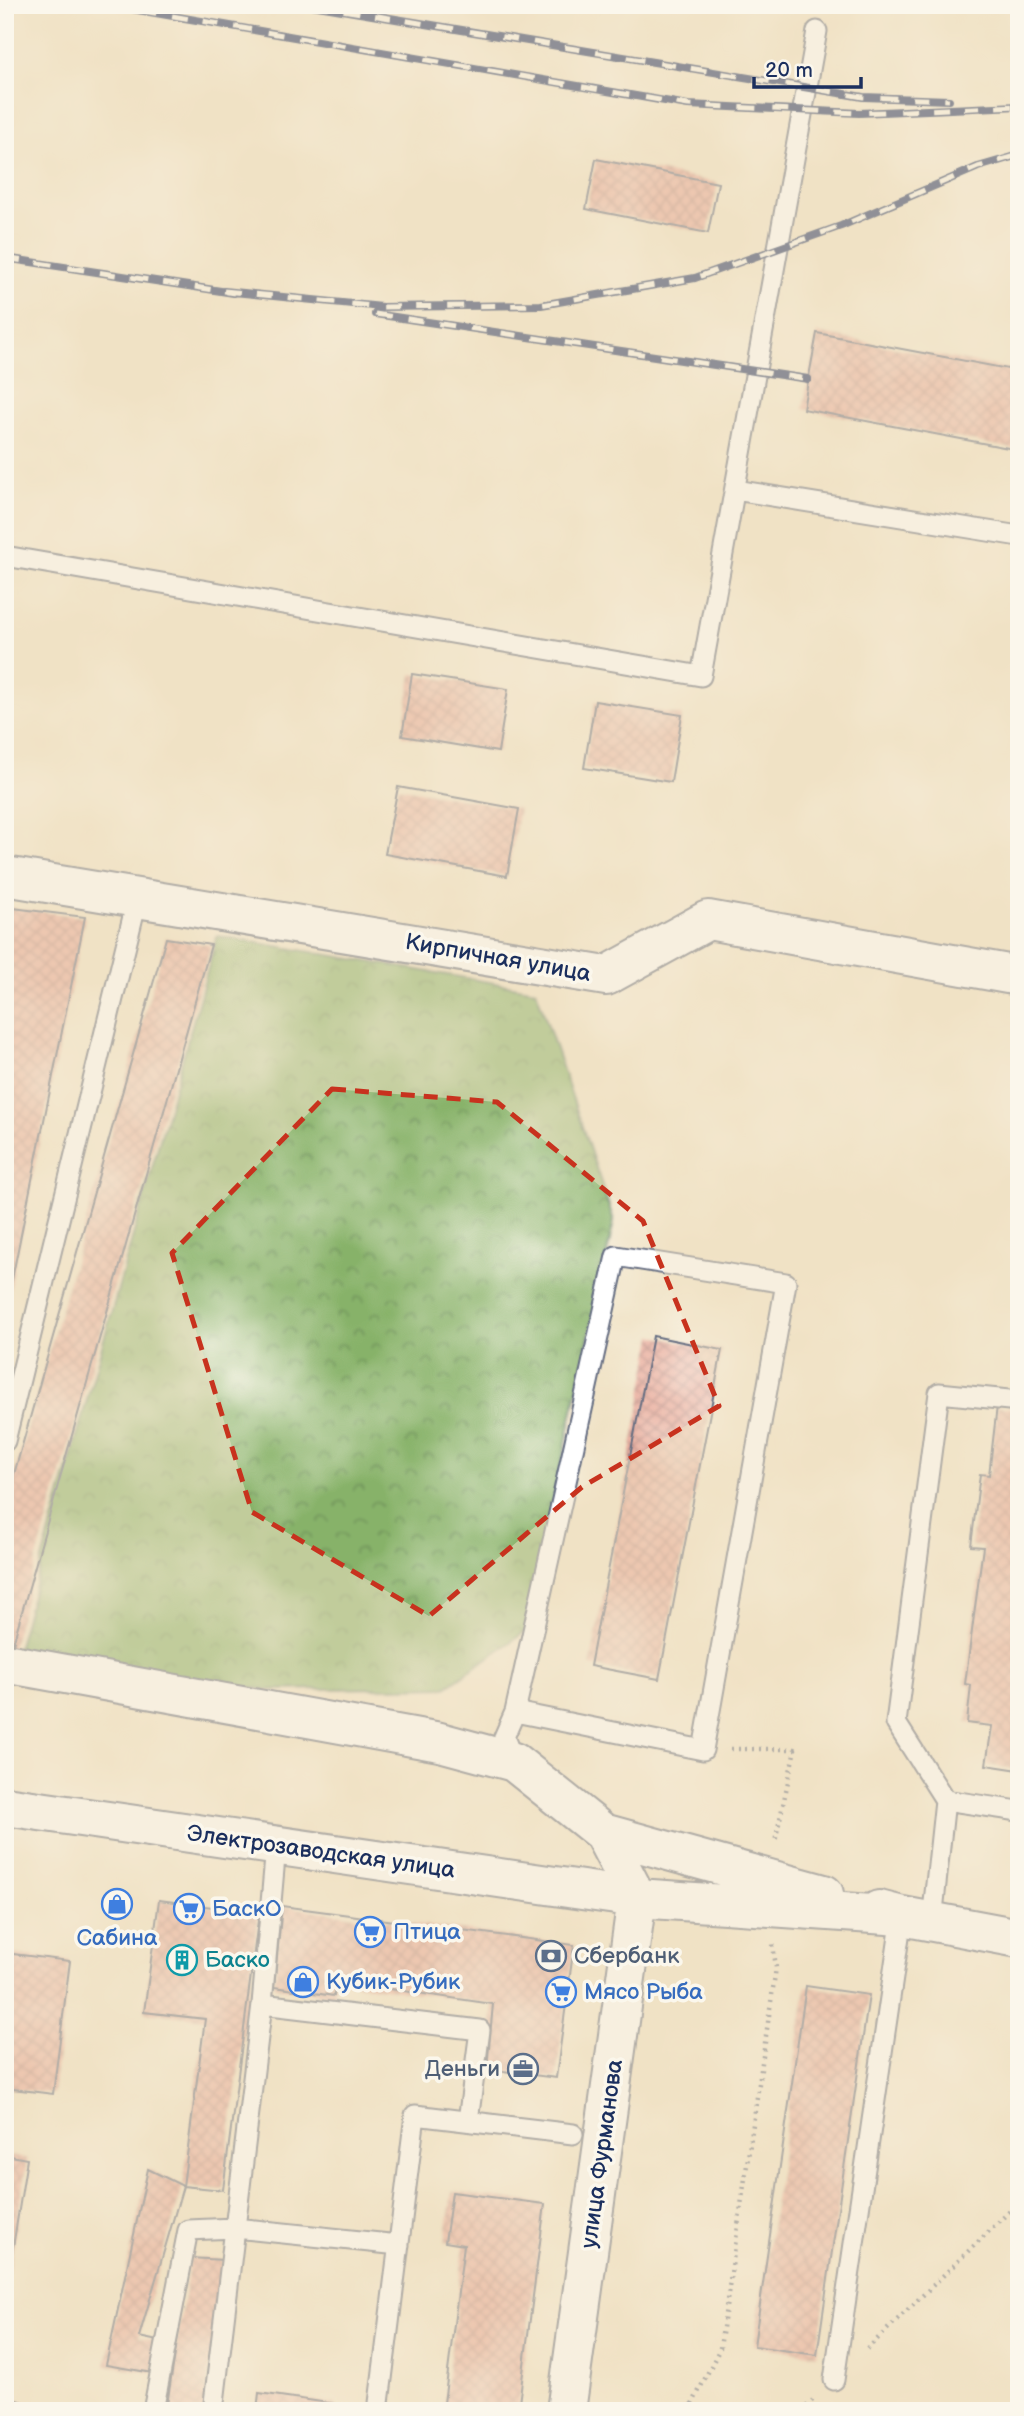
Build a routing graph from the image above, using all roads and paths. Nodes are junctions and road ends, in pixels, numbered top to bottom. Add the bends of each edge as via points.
1 (817, 31) dead end
2 (735, 490) junction
3 (1019, 536) edge
4 (5, 556) edge
5 (5, 876) edge
6 (138, 896) junction
7 (1019, 976) edge
8 (1019, 1401) edge
9 (5, 1440) edge
10 (5, 1663) edge
11 (515, 1712) junction
12 (703, 1750) junction
13 (514, 1762) junction
14 (945, 1800) junction
15 (5, 1807) edge
16 (1019, 1811) edge
17 (603, 1833) junction
18 (276, 1846) junction
19 (768, 1893) junction
20 (637, 1898) junction
21 (917, 1919) junction
22 (1019, 1938) edge
23 (262, 2004) junction
24 (468, 2121) junction
25 (573, 2134) dead end
26 (1019, 2192) edge
27 (235, 2228) junction
28 (399, 2245) junction
29 (834, 2380) junction
30 (153, 2411) edge
31 (213, 2411) edge
32 (379, 2411) edge
33 (566, 2411) edge
34 (689, 2411) edge
35 (801, 2411) edge

1 - 2 lane
2 - 3 lane
2 - 4 lane via 701,676
5 - 6 main road, Кирпичная улица
6 - 7 main road, Кирпичная улица via 606,976 708,920
6 - 9 lane
8 - 14 lane via 939,1392 896,1723
10 - 13 main road, Электрозаводская улица via 440,1742
11 - 12 lane
11 - 12 lane via 616,1256 786,1283
11 - 13 lane via 504,1737
12 - 19 path via 795,1749
13 - 17 main road, Электрозаводская улица
14 - 16 lane
14 - 21 lane
15 - 18 main road, Электрозаводская улица
17 - 19 main road, Электрозаводская улица
17 - 20 main road, Электрозаводская улица
18 - 20 main road, Электрозаводская улица
18 - 23 lane
19 - 20 main road, Электрозаводская улица
19 - 21 main road, Электрозаводская улица
19 - 34 path via 776,1968 720,2348
20 - 33 main road, улица Фурманова
21 - 22 main road, Электрозаводская улица
21 - 29 lane
23 - 24 lane via 480,2030
23 - 27 lane
24 - 25 lane
24 - 28 lane via 415,2115
26 - 29 path via 1013,2208
27 - 28 lane
27 - 30 lane via 188,2230
27 - 31 lane
28 - 32 lane
29 - 35 path

